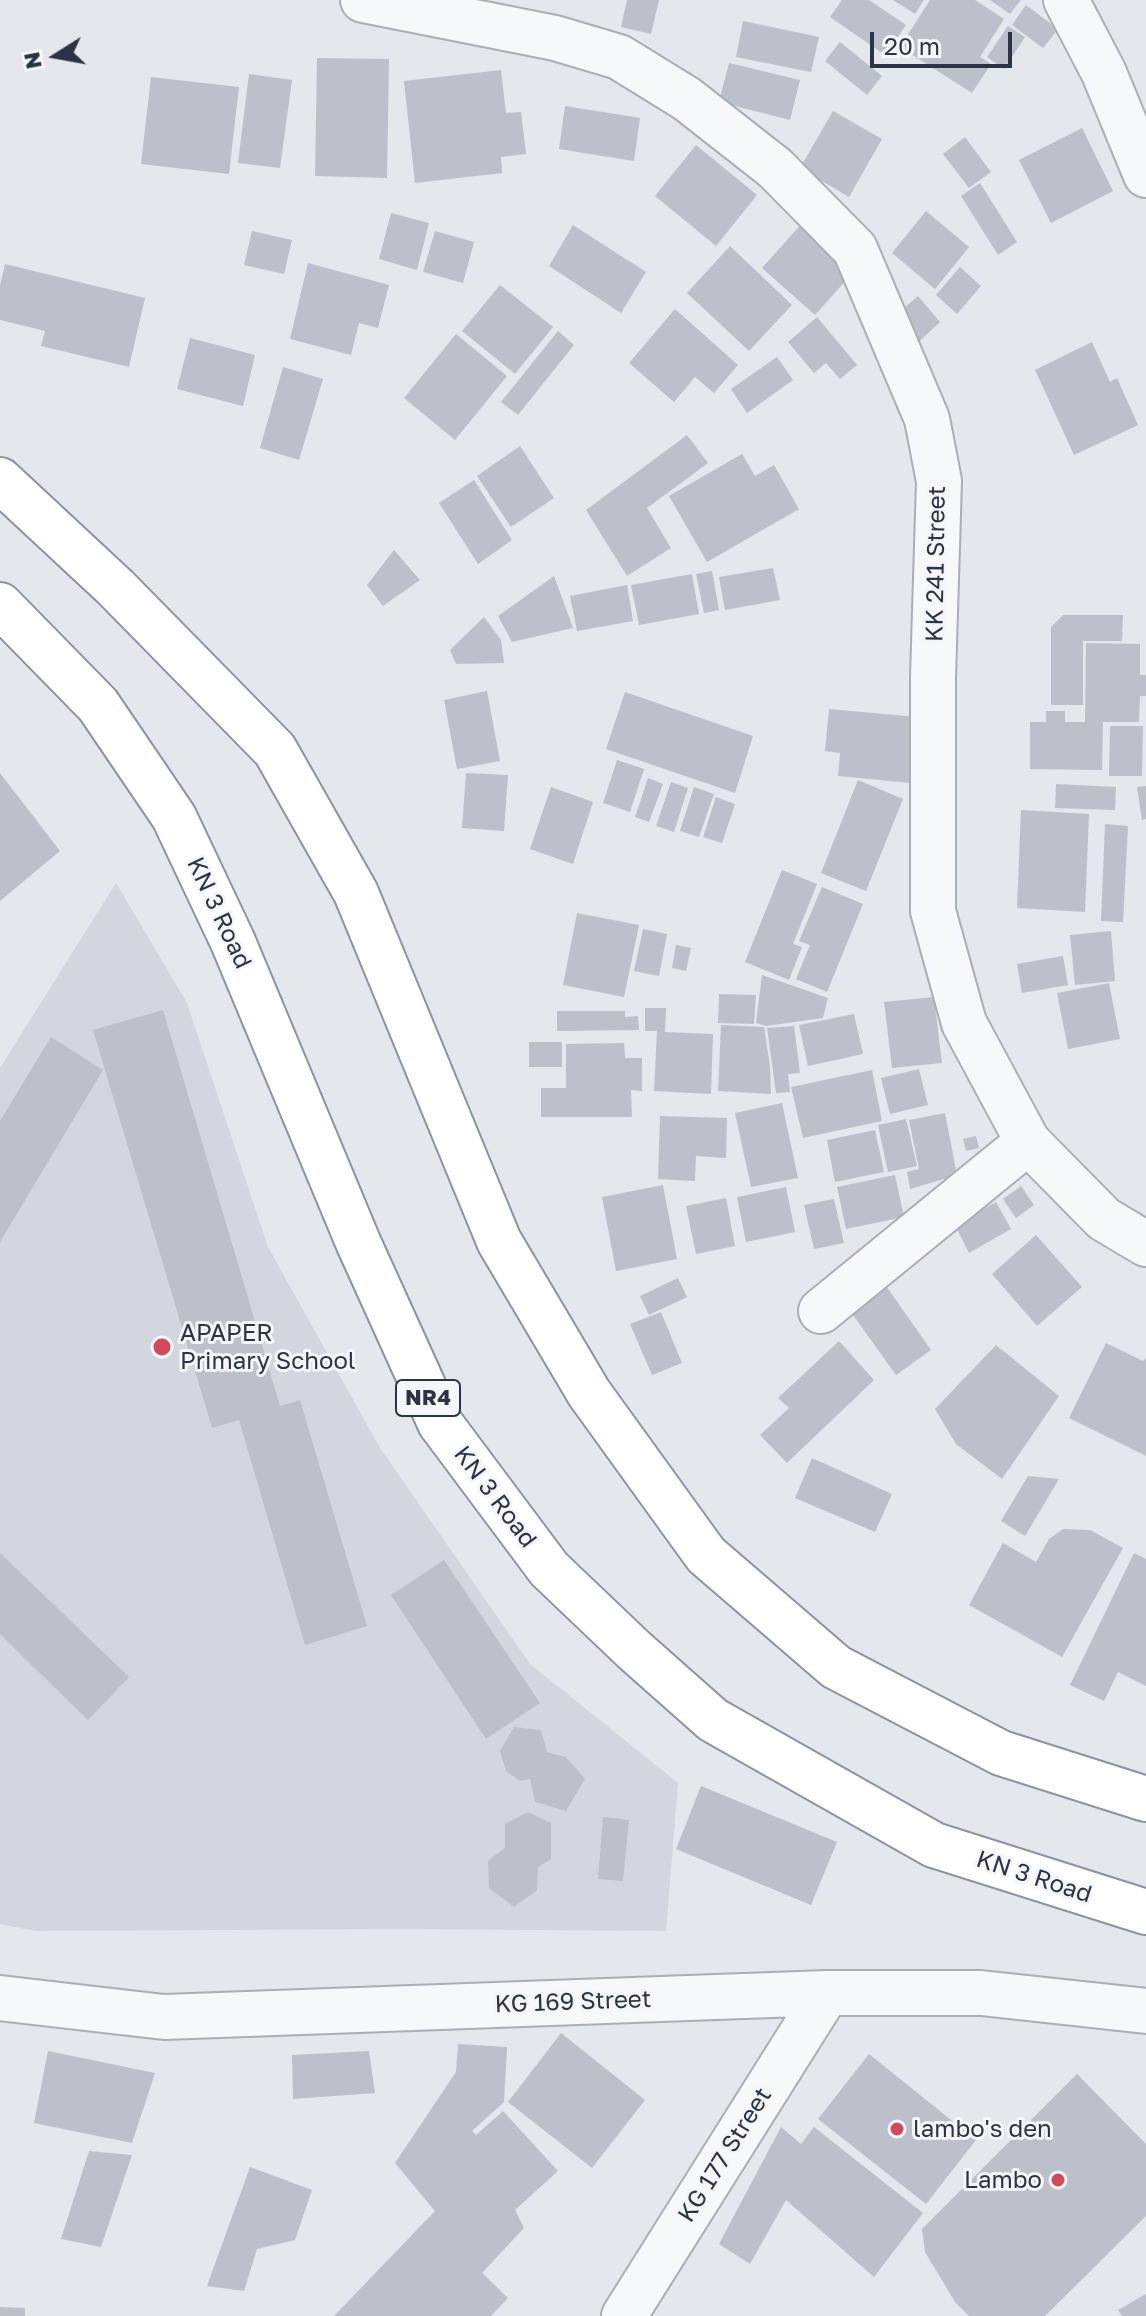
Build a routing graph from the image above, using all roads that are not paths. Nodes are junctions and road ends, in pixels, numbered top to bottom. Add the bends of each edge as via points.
1 (363, 0) edge
2 (1066, 0) edge
3 (1146, 175) edge
4 (0, 480) edge
5 (0, 605) edge
6 (1028, 1142) junction
7 (1146, 1244) edge
8 (821, 1311) dead end
9 (1146, 1799) edge
10 (1146, 1912) edge
11 (827, 1993) junction
12 (0, 1998) edge
13 (1146, 2011) edge
14 (624, 2316) edge

1 - 6 street, KK 241 Street via 555,38 619,57 687,99 775,168 855,249 927,419 939,481 933,911 964,1023
2 - 3 street via 1104,73
4 - 9 highway via 116,588 275,750 356,893 499,1241 589,1393 706,1555 836,1667 1001,1753
5 - 10 highway, KN 3 Road / NR4 via 98,705 174,817 440,1423 549,1569 713,1720 934,1845
6 - 7 street, KK 241 Street via 1104,1219
6 - 8 street
11 - 12 street, KG 169 Street via 164,2017
11 - 13 street, KG 169 Street via 981,1993
11 - 14 street, KG 177 Street

